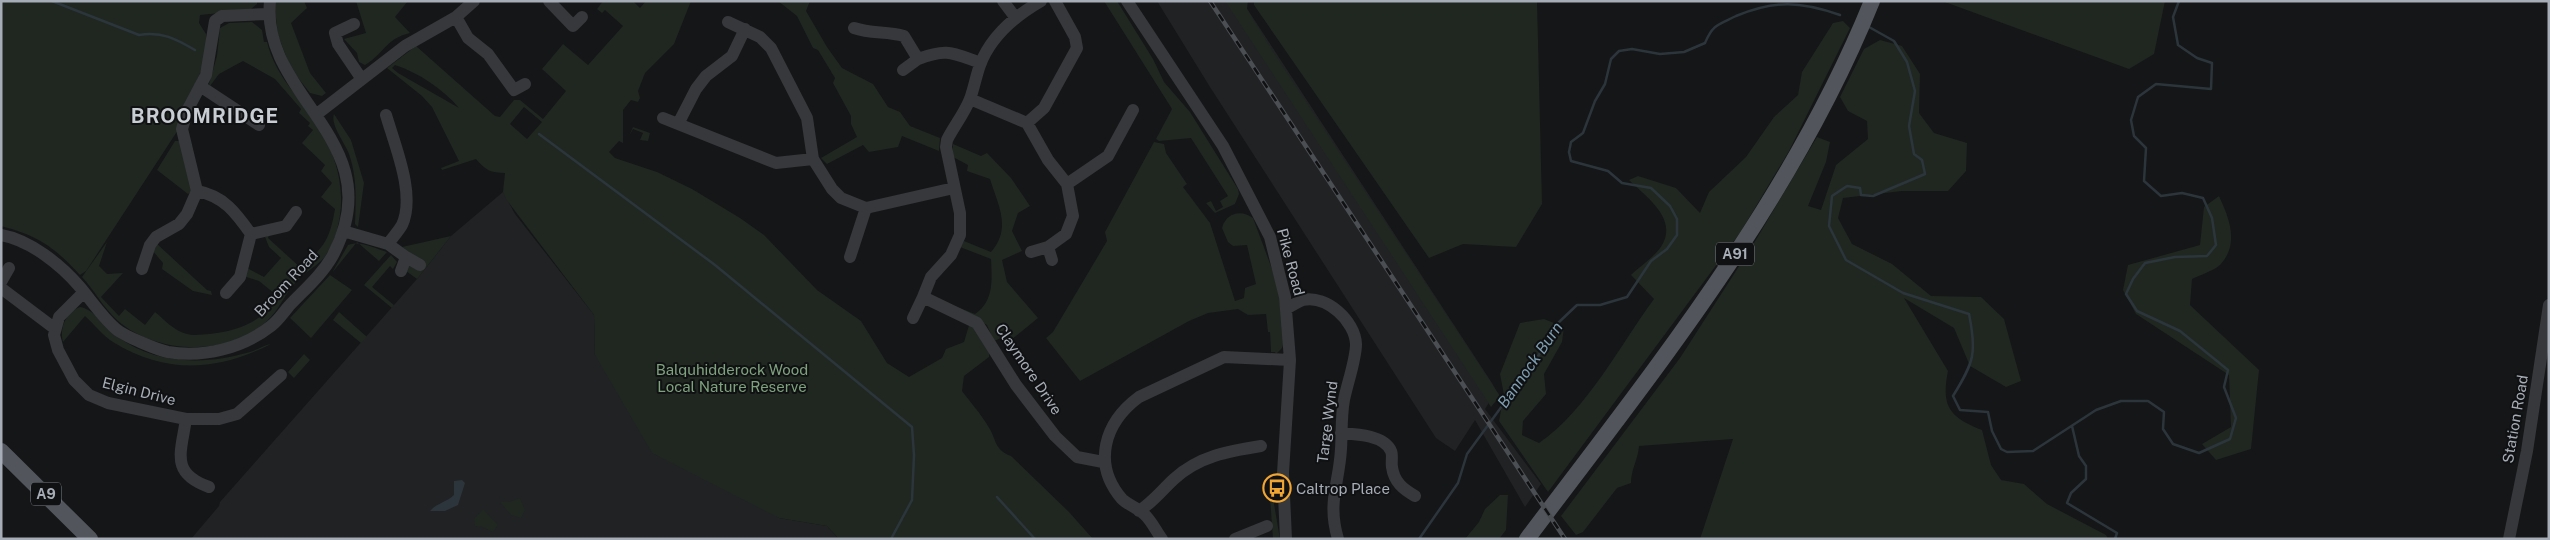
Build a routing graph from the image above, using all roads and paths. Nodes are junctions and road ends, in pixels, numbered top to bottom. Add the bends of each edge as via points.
1 (270, 1) edge
2 (474, 1) edge
3 (549, 1) edge
4 (1003, 1) edge
5 (1041, 1) edge
6 (1055, 1) edge
7 (1127, 1) edge
8 (1872, 1) edge
9 (268, 14) junction
10 (456, 17) junction
11 (1015, 17) junction
12 (728, 22) dead end
13 (354, 24) dead end
14 (574, 25) dead end
15 (854, 28) dead end
16 (745, 29) junction
17 (918, 59) junction
18 (981, 63) junction
19 (903, 70) dead end
20 (361, 78) junction
21 (526, 84) dead end
22 (200, 86) junction
23 (970, 99) junction
24 (1132, 110) dead end
25 (317, 114) junction
26 (386, 115) dead end
27 (663, 118) dead end
28 (1027, 123) junction
29 (678, 124) junction
30 (258, 125) dead end
31 (813, 159) junction
32 (1067, 184) junction
33 (954, 188) junction
34 (197, 191) junction
35 (866, 208) junction
36 (296, 212) dead end
37 (343, 231) junction
38 (251, 234) junction
39 (1, 235) edge
40 (388, 244) junction
41 (1031, 252) dead end
42 (406, 257) junction
43 (850, 257) dead end
44 (420, 265) dead end
45 (9, 268) dead end
46 (142, 269) dead end
47 (401, 271) dead end
48 (1, 282) edge
49 (1, 288) edge
50 (84, 292) junction
51 (226, 293) dead end
52 (923, 296) junction
53 (2549, 305) edge
54 (1286, 309) junction
55 (913, 318) dead end
56 (54, 328) junction
57 (1290, 360) junction
58 (281, 376) dead end
59 (186, 419) junction
60 (1341, 433) junction
61 (1261, 446) dead end
62 (1, 451) edge
63 (1103, 462) junction
64 (208, 487) dead end
65 (1415, 496) dead end
66 (1139, 511) junction
67 (1267, 526) dead end
68 (1528, 538) edge
69 (90, 539) edge
70 (1162, 539) edge
71 (1235, 539) edge
72 (1286, 539) edge
73 (1338, 539) edge
74 (2509, 539) edge

1 - 9 street, Broom Road
2 - 10 street
3 - 14 street
4 - 11 street
5 - 11 street
6 - 28 street via 1078,48 1044,108
7 - 54 street, Pike Road via 1223,146 1252,201 1270,237
8 - 68 main road, A91 via 1841,70 1792,163 1747,236 1670,350
9 - 22 street via 222,16 215,21 206,75
9 - 25 street, Broom Road via 276,50 292,81
10 - 20 street via 405,46
10 - 21 street via 468,38 488,54 514,90
11 - 18 street
12 - 16 street
13 - 20 street via 335,33 338,44
15 - 17 street via 904,36
16 - 29 street via 732,56 706,76 696,89
16 - 31 street via 772,48 807,118
17 - 18 street via 949,52
17 - 19 street
18 - 23 street
20 - 25 street
22 - 30 street
22 - 34 street via 182,129
23 - 28 street
23 - 33 street via 952,129 946,147
24 - 32 street via 1108,156
25 - 37 street, Broom Road via 339,150 346,177 348,206
26 - 40 street via 407,192 407,208 401,226
27 - 29 street
28 - 32 street via 1048,160
29 - 31 street via 776,163
31 - 35 street via 841,198
32 - 41 street via 1073,216 1066,234 1050,253
33 - 35 street
33 - 52 street via 960,213 958,244 932,277
34 - 38 street via 212,194 233,209
34 - 46 street via 179,224 156,237 150,245
35 - 43 street
36 - 38 street via 286,226
37 - 40 street
37 - 50 street, Broom Road via 325,266 272,326 230,349 167,352 117,330
38 - 51 street via 240,278
39 - 50 street, Broom Road via 38,250
40 - 42 street
42 - 44 street
42 - 47 street
45 - 48 street
49 - 56 street
50 - 56 street via 59,317
52 - 55 street
52 - 63 street, Claymore Drive via 977,323 1016,385 1055,436 1077,457
53 - 74 street, Station Road via 2527,451
54 - 57 street, Pike Road
54 - 60 street, Targe Wynd via 1304,300 1321,301 1345,317 1352,330 1356,344
56 - 59 street, Elgin Drive via 58,350 74,380 89,395 108,403
57 - 63 street via 1224,357 1139,397 1117,419 1108,437
57 - 72 street, Pike Road via 1283,472
58 - 59 street, Elgin Drive via 237,414 219,419
59 - 64 street, Elgin Drive via 181,462 183,472 194,482
60 - 65 street via 1359,434 1383,442 1391,451 1395,479
60 - 73 street, Targe Wynd via 1332,519
61 - 66 street via 1224,451 1208,457 1175,478 1153,502
62 - 69 main road, A9
63 - 66 street via 1112,484 1124,500
66 - 70 street
67 - 71 street

